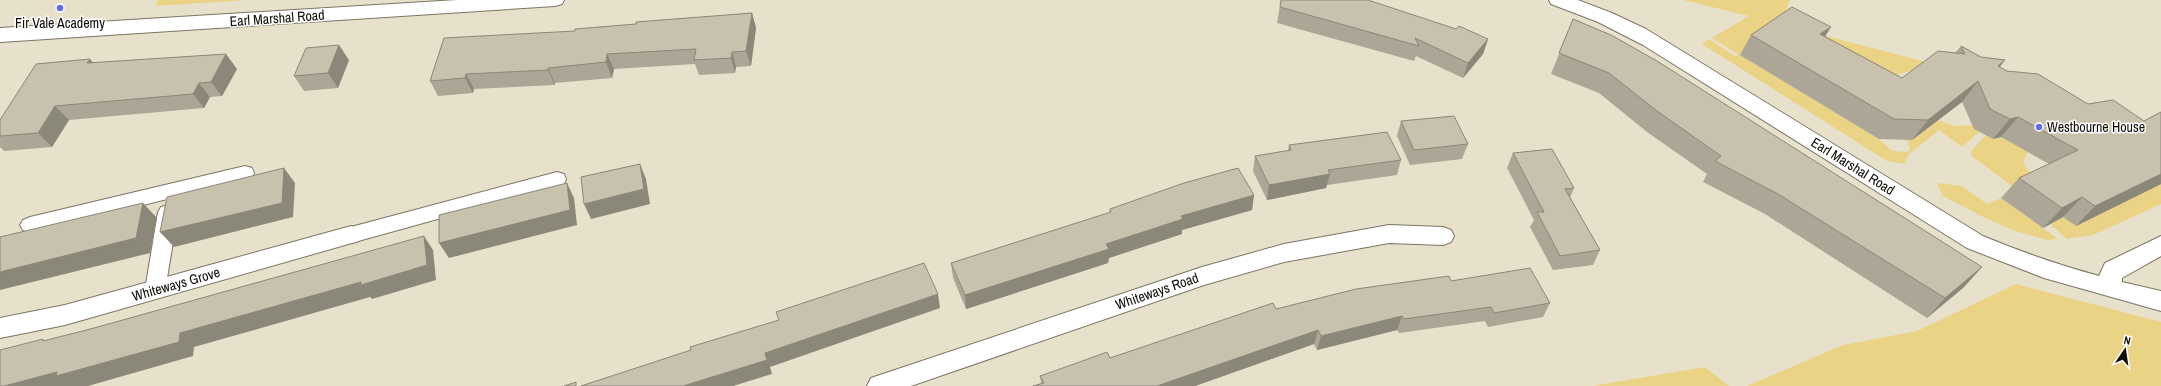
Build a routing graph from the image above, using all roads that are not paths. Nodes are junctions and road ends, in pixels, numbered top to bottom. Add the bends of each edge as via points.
1 (555, 0) edge
2 (1558, 0) edge
3 (0, 35) edge
4 (245, 173) dead end
5 (557, 179) dead end
6 (172, 190) junction
7 (30, 225) dead end
8 (351, 235) joint
9 (1443, 236) dead end
10 (2161, 245) edge
11 (2112, 288) junction
12 (155, 290) junction
13 (2161, 301) edge
14 (0, 328) edge
15 (880, 386) edge

1 - 3 street, Earl Marshal Road
2 - 11 street, Earl Marshal Road via 1618,22 1650,40 1975,242 2011,259
4 - 6 lane
5 - 8 lane
6 - 7 lane
6 - 12 lane
8 - 12 street, Whiteways Grove
9 - 15 street, Whiteways Road via 1389,234 1284,253 1202,276
10 - 11 street via 2113,270 2110,278
11 - 13 street, Earl Marshal Road
12 - 14 street, Whiteways Grove via 65,315

